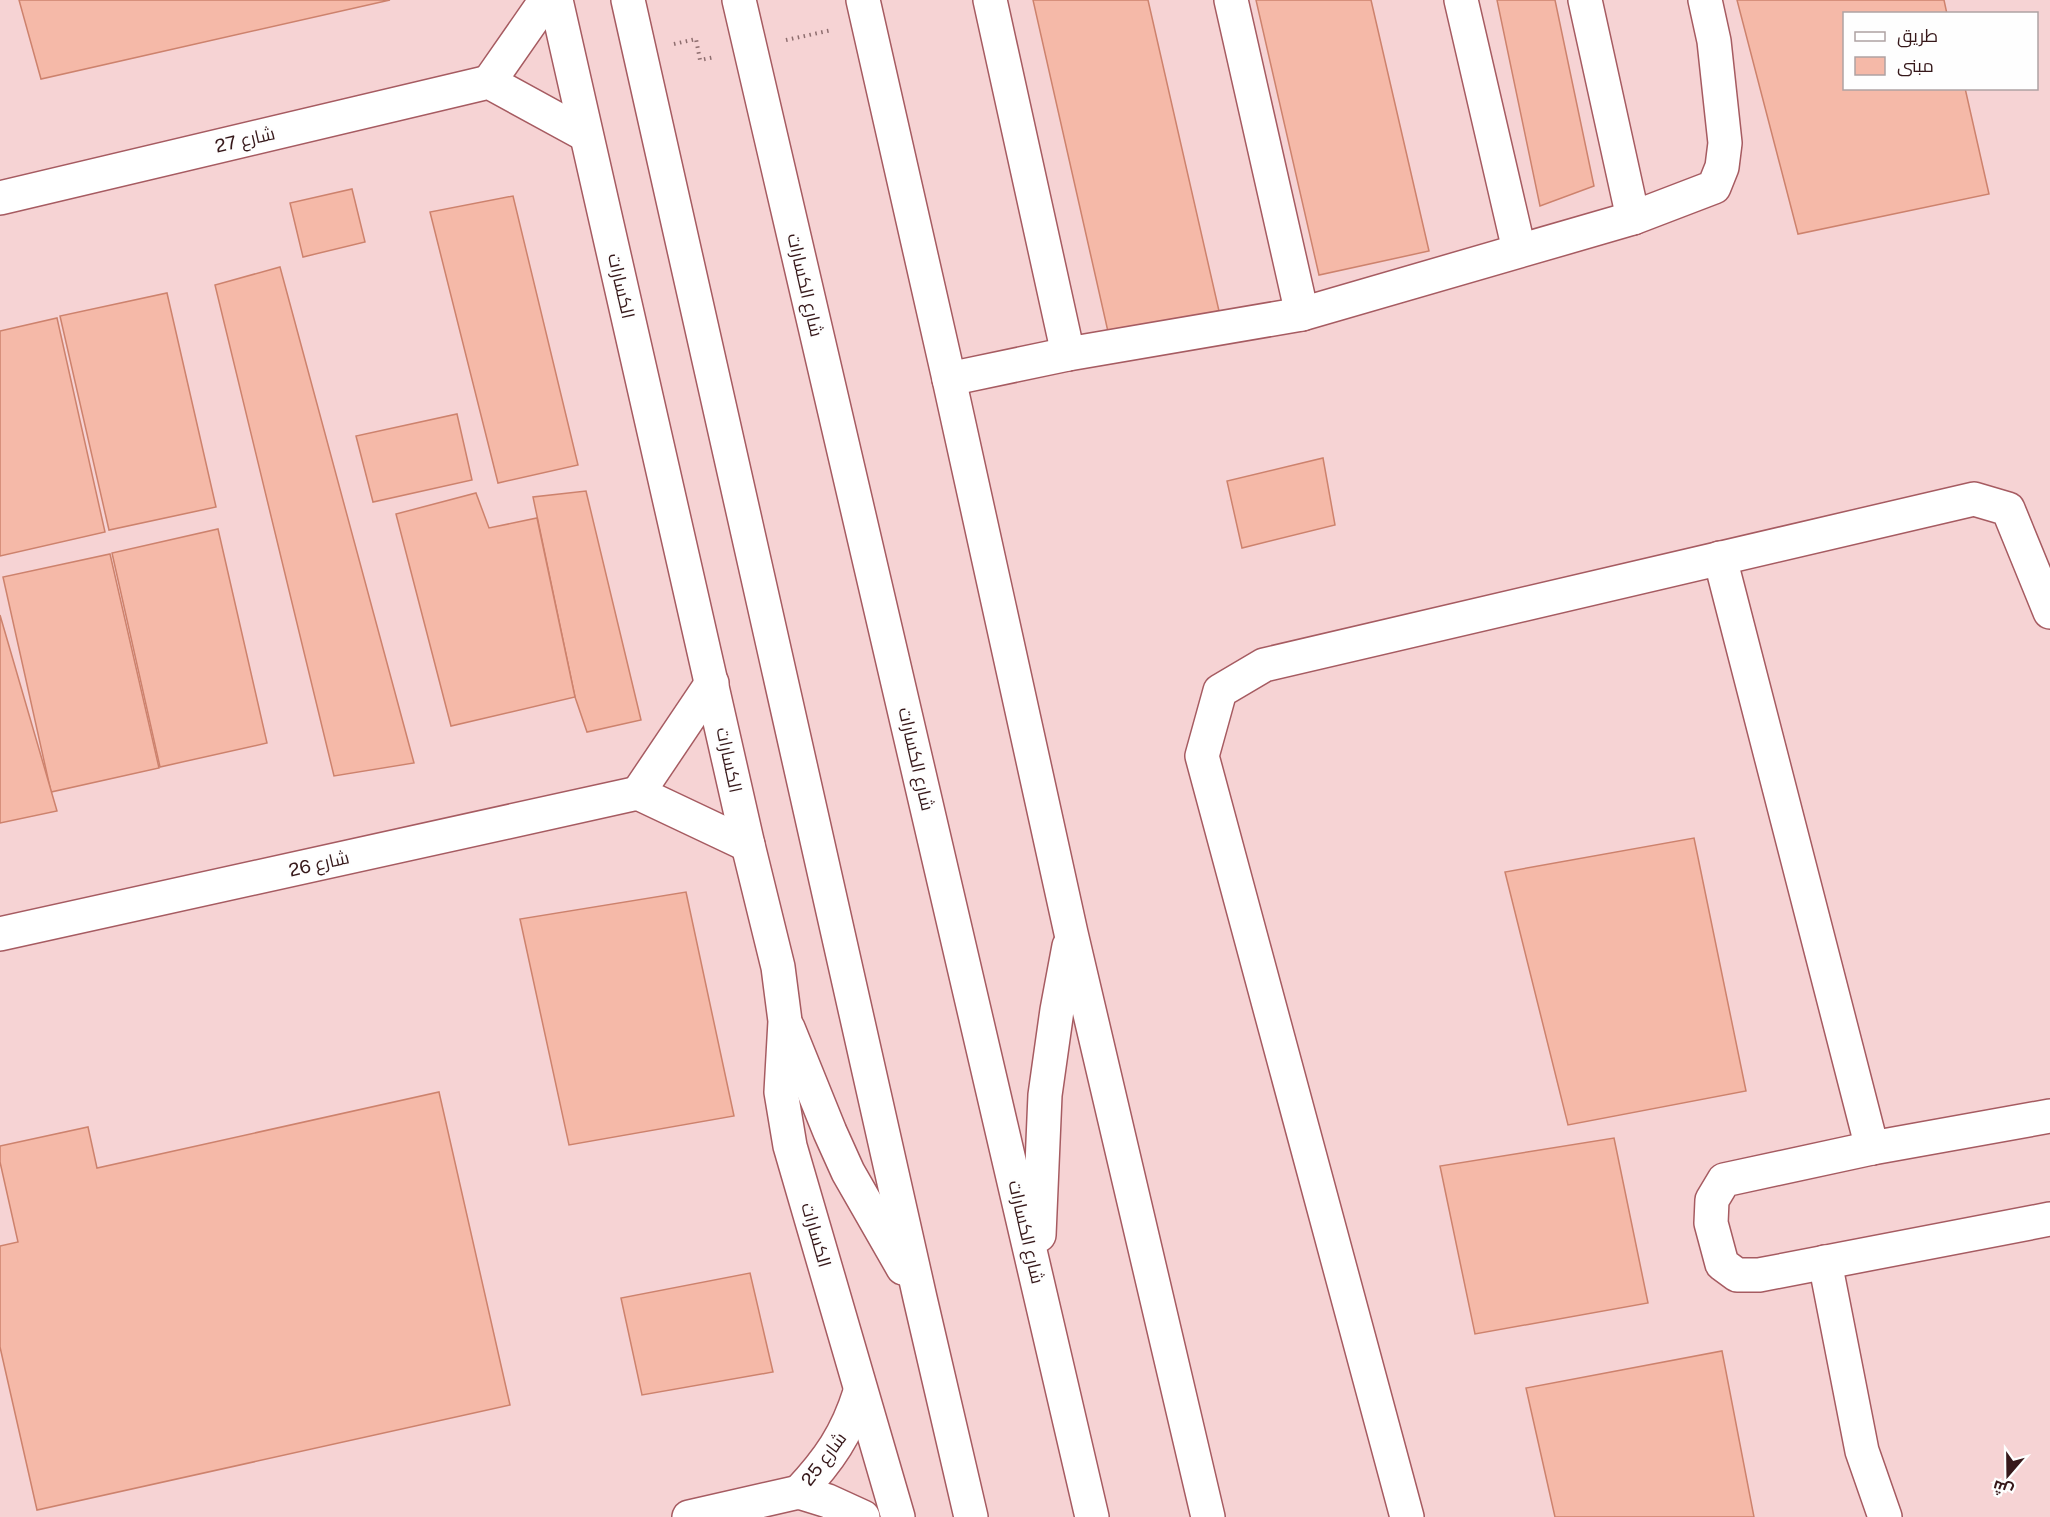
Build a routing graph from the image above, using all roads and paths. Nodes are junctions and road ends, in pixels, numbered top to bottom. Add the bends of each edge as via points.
1 (546, 0) edge
2 (556, 0) edge
3 (628, 0) edge
4 (739, 0) edge
5 (863, 0) edge
6 (990, 0) edge
7 (1231, 0) edge
8 (1461, 0) edge
9 (1585, 0) edge
10 (1705, 0) edge
11 (489, 82) junction
12 (586, 135) junction
13 (0, 198) edge
14 (1633, 218) junction
15 (1519, 250) junction
16 (1302, 314) junction
17 (1068, 354) junction
18 (949, 379) junction
19 (1720, 558) junction
20 (2050, 612) edge
21 (712, 683) junction
22 (638, 793) junction
23 (748, 845) junction
24 (1071, 933) junction
25 (0, 934) edge
26 (785, 1021) junction
27 (2050, 1116) edge
28 (1872, 1148) junction
29 (2050, 1219) edge
30 (1825, 1262) junction
31 (1038, 1285) junction
32 (920, 1298) junction
33 (860, 1392) junction
34 (799, 1492) junction
35 (688, 1517) edge
36 (863, 1517) edge
37 (898, 1517) edge
38 (971, 1517) edge
39 (1092, 1517) edge
40 (1208, 1517) edge
41 (1407, 1517) edge
42 (1885, 1517) edge

1 - 11 street
2 - 12 street, الكسارات
3 - 32 street
4 - 31 street, شارع الكسارات
5 - 18 street
6 - 17 street
7 - 16 street
8 - 15 street
9 - 14 street
10 - 14 street via 1714,41 1725,143 1722,167 1714,187
11 - 12 street
11 - 13 street, شارع 27
12 - 21 street, الكسارات
14 - 15 street
15 - 16 street
16 - 17 street
17 - 18 street
18 - 24 street
19 - 20 street via 1974,499 2008,509
19 - 28 street
19 - 41 street via 1264,665 1220,691 1202,756
21 - 22 street
21 - 23 street, الكسارات
22 - 23 street
22 - 25 street, شارع 26
23 - 26 street, الكسارات via 778,968
24 - 31 street via 1045,1095
24 - 40 street
26 - 32 street via 849,1172
26 - 33 street, الكسارات via 781,1092 790,1146
27 - 28 street
28 - 30 street via 1724,1180 1712,1200 1711,1222 1722,1264 1737,1275 1759,1275
29 - 30 street
30 - 42 street via 1862,1451
31 - 39 street, شارع الكسارات
32 - 38 street
33 - 34 street, شارع 25 via 837,1446
33 - 37 street, الكسارات
34 - 35 street, شارع 25
34 - 36 street, شارع 25

